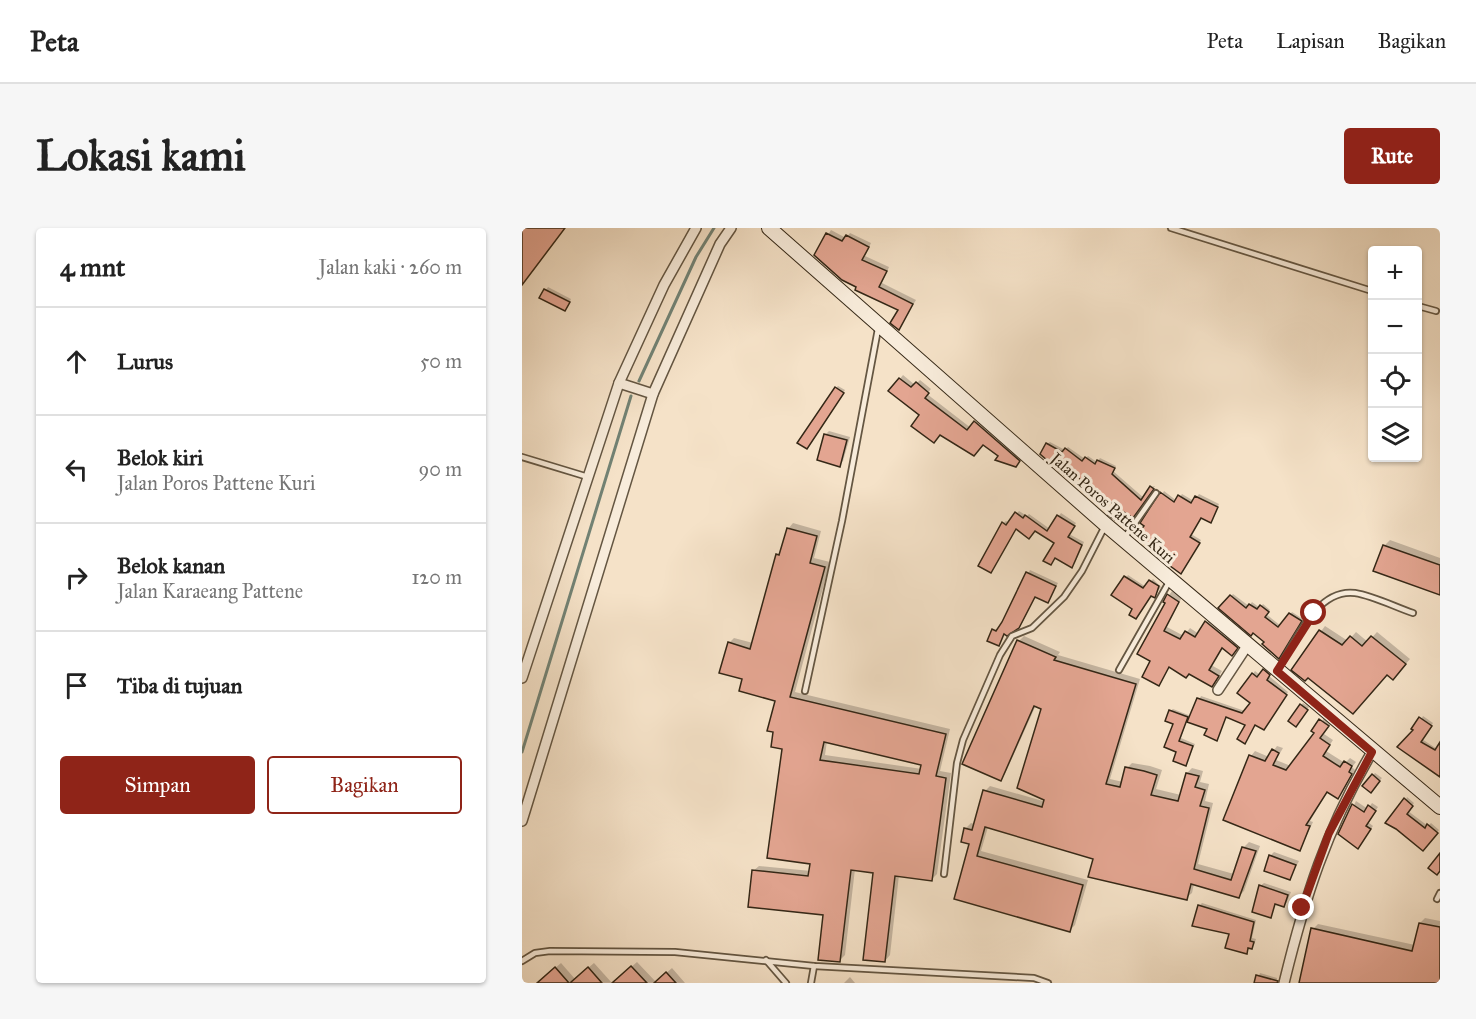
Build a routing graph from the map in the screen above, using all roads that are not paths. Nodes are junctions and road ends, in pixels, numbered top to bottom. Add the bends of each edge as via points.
1 (696, 228) edge
2 (731, 228) edge
3 (769, 228) edge
4 (1172, 228) edge
5 (1368, 290) edge
6 (1422, 307) edge
7 (1436, 311) dead end
8 (879, 326) junction
9 (619, 383) junction
10 (652, 394) junction
11 (522, 457) edge
12 (589, 478) junction
13 (1156, 493) dead end
14 (1105, 524) junction
15 (1124, 540) junction
16 (1171, 580) junction
17 (1413, 613) dead end
18 (1247, 646) junction
19 (1119, 670) dead end
20 (1277, 671) junction
21 (522, 678) edge
22 (1218, 690) dead end
23 (805, 691) dead end
24 (1372, 752) junction
25 (1440, 807) edge
26 (522, 821) edge
27 (944, 874) dead end
28 (1440, 893) edge
29 (1437, 899) dead end
30 (765, 960) junction
31 (522, 961) edge
32 (814, 966) junction
33 (786, 983) edge
34 (811, 983) edge
35 (1048, 983) edge
36 (1284, 983) edge

1 - 9 street via 664,285
2 - 10 street via 720,244
3 - 8 street, Jalan Poros Pattene Kuri
4 - 5 lane
6 - 7 lane
8 - 14 street, Jalan Poros Pattene Kuri
8 - 23 lane
9 - 10 street
9 - 12 street
10 - 26 street
11 - 12 lane
12 - 21 street
13 - 15 lane
14 - 15 street, Jalan Poros Pattene Kuri
14 - 27 lane via 1064,597 1032,628 1012,636 1000,655 957,763
15 - 16 street, Jalan Poros Pattene Kuri
16 - 18 street, Jalan Poros Pattene Kuri
16 - 19 lane
17 - 20 lane via 1354,593 1335,596 1314,613
18 - 20 street, Jalan Poros Pattene Kuri
18 - 22 street
20 - 24 street, Jalan Poros Pattene Kuri
24 - 25 street, Jalan Poros Pattene Kuri
24 - 36 street via 1317,863
28 - 29 lane
30 - 31 lane via 675,952 550,951 535,953
30 - 32 lane
30 - 33 lane
32 - 34 lane
32 - 35 lane via 1034,978

